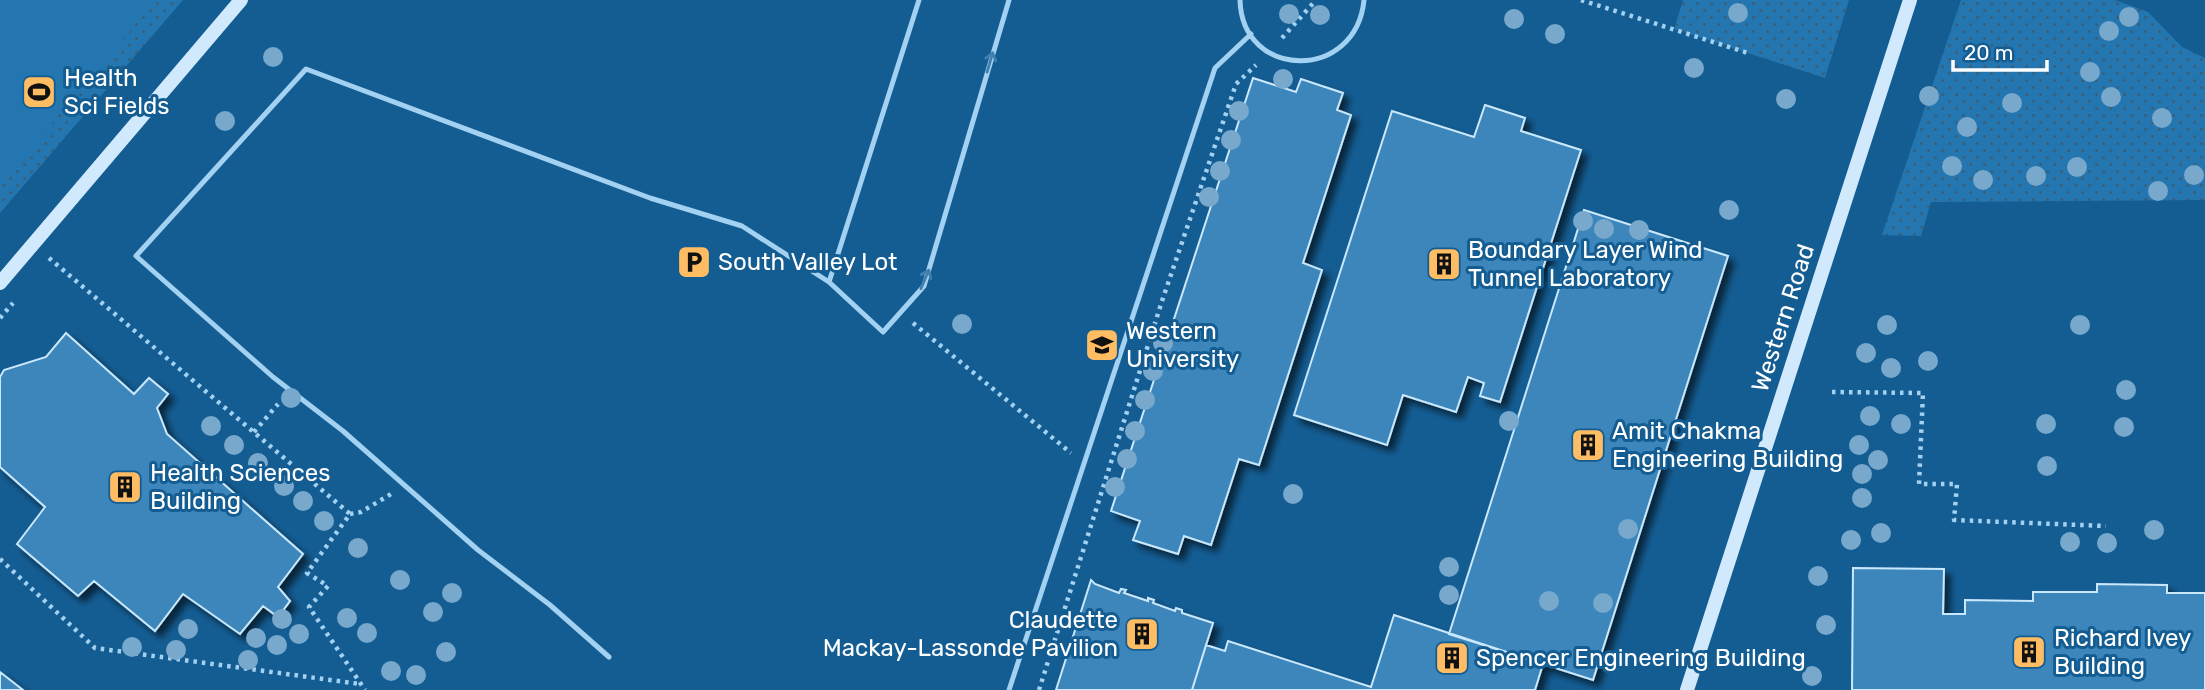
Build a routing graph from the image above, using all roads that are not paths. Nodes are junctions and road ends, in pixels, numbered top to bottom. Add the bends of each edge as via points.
1 (241, 0) edge
2 (919, 0) edge
3 (1009, 0) edge
4 (1240, 0) edge
5 (1364, 0) edge
6 (1910, 0) edge
7 (1251, 34) junction
8 (828, 282) junction
9 (0, 283) edge
10 (609, 657) dead end
11 (1009, 690) edge
12 (1687, 690) edge

1 - 9 main road
2 - 8 lane
8 -> 3 lane via 883,332 924,286
4 - 7 lane
5 - 7 lane via 1354,33 1325,57 1287,60 1269,52
6 - 12 main road, Western Road
7 - 11 lane via 1215,68
8 - 10 lane via 742,226 650,198 306,69 136,256

